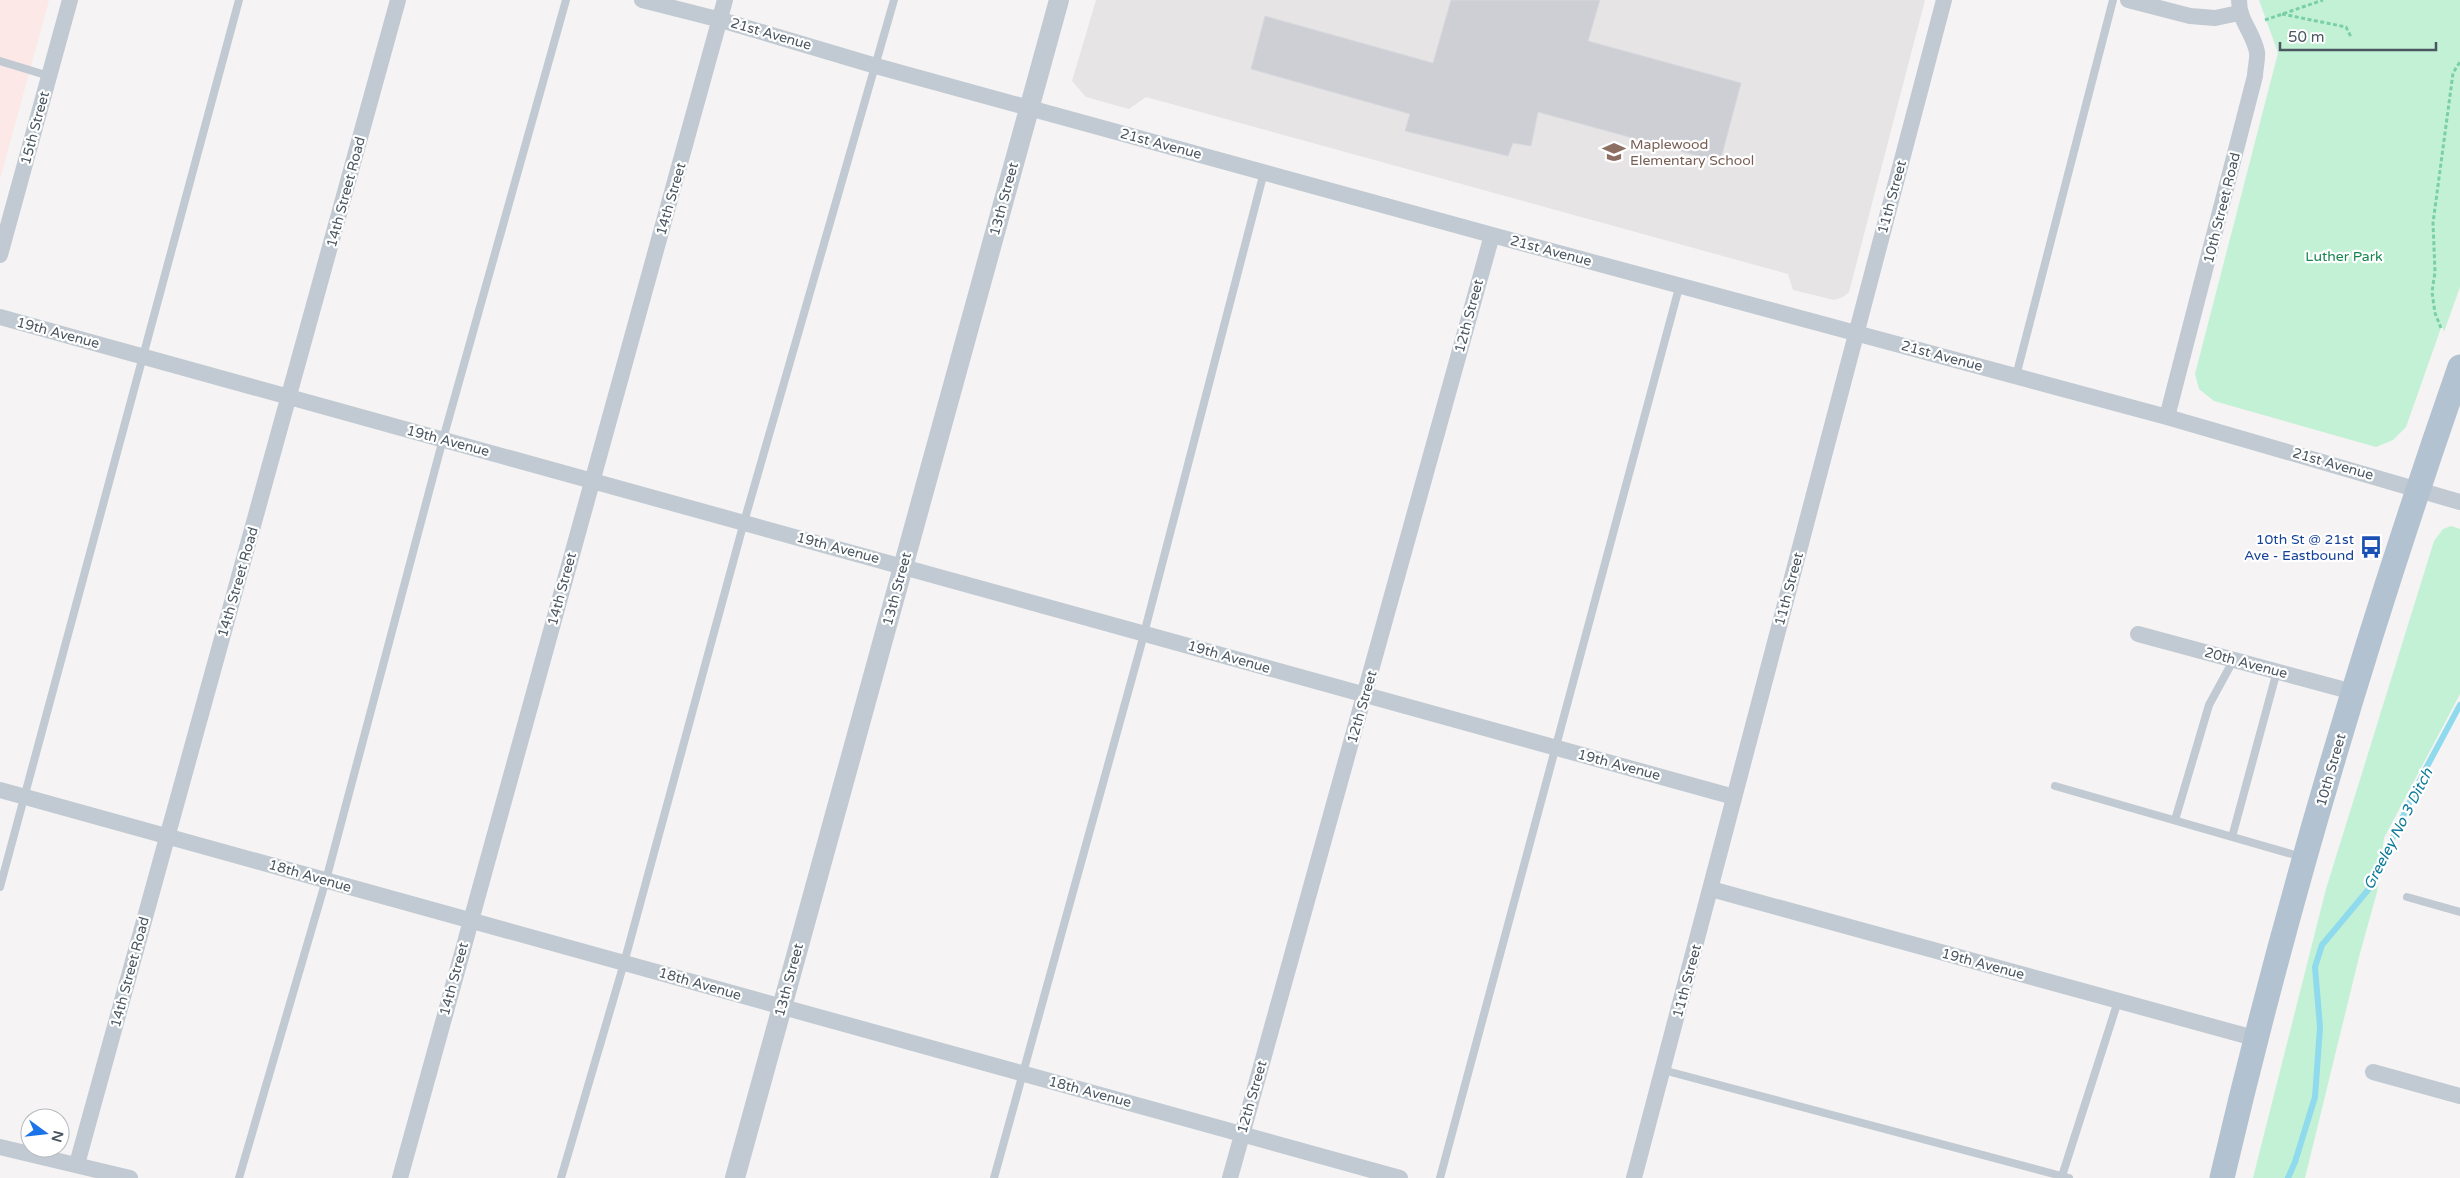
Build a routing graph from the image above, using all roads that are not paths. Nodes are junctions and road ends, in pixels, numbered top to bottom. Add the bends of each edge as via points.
1 (70, 0) edge
2 (239, 0) edge
3 (398, 0) edge
4 (566, 0) edge
5 (642, 0) edge
6 (726, 0) edge
7 (894, 0) edge
8 (1058, 0) edge
9 (1944, 0) edge
10 (2113, 0) edge
11 (2128, 0) edge
12 (2239, 7) edge
13 (721, 20) junction
14 (0, 60) edge
15 (876, 66) junction
16 (50, 76) junction
17 (1029, 107) junction
18 (1264, 172) junction
19 (1492, 235) junction
20 (0, 255) edge
21 (1680, 284) junction
22 (0, 317) edge
23 (1857, 332) junction
24 (144, 357) junction
25 (2460, 367) edge
26 (2016, 376) junction
27 (289, 397) junction
28 (2167, 417) junction
29 (443, 439) junction
30 (592, 480) junction
31 (2417, 489) junction
32 (2460, 502) edge
33 (744, 522) junction
34 (903, 566) junction
35 (1144, 634) junction
36 (2138, 634) dead end
37 (2234, 659) junction
38 (2277, 671) junction
39 (2353, 692) junction
40 (1365, 695) junction
41 (1557, 748) junction
42 (2055, 786) dead end
43 (0, 790) edge
44 (25, 797) junction
45 (1734, 797) junction
46 (2175, 820) junction
47 (167, 836) junction
48 (2232, 837) junction
49 (2306, 858) junction
50 (326, 880) junction
51 (0, 888) edge
52 (1711, 889) junction
53 (2407, 897) dead end
54 (2460, 912) edge
55 (470, 920) junction
56 (624, 963) junction
57 (2118, 1001) junction
58 (782, 1007) junction
59 (2254, 1038) junction
60 (1663, 1070) junction
61 (2372, 1072) dead end
62 (1023, 1074) junction
63 (2460, 1096) edge
64 (1242, 1134) junction
65 (0, 1147) edge
66 (77, 1164) junction
67 (2066, 1177) edge
68 (130, 1178) edge
69 (239, 1178) edge
70 (400, 1178) edge
71 (561, 1178) edge
72 (734, 1178) edge
73 (994, 1178) edge
74 (1230, 1178) edge
75 (1400, 1178) edge
76 (1440, 1178) edge
77 (1634, 1178) edge
78 (2222, 1178) edge

1 - 16 street, 15th Street
2 - 24 lane
3 - 27 street, 14th Street Road
4 - 29 lane
5 - 13 street, 21st Avenue
6 - 13 street, 14th Street
7 - 15 lane
8 - 17 street, 13th Street
9 - 23 street, 11th Street
10 - 26 lane
11 - 12 street via 2190,16 2215,18
12 - 28 street, 10th Street Road via 2257,54 2255,76
13 - 15 street, 21st Avenue
13 - 30 street, 14th Street
14 - 16 lane
15 - 17 street, 21st Avenue
15 - 33 lane
16 - 20 street, 15th Street
17 - 18 street, 21st Avenue
17 - 34 street, 13th Street
18 - 19 street, 21st Avenue
18 - 35 lane
19 - 21 street, 21st Avenue
19 - 40 street, 12th Street
21 - 23 street, 21st Avenue
21 - 41 lane
22 - 24 street, 19th Avenue
23 - 26 street, 21st Avenue
23 - 45 street, 11th Street
24 - 27 street, 19th Avenue
24 - 44 lane
25 - 31 main road, 10th Street
26 - 28 street, 21st Avenue
27 - 29 street, 19th Avenue
27 - 47 street, 14th Street Road
28 - 31 street, 21st Avenue
29 - 30 street, 19th Avenue
29 - 50 lane
30 - 33 street, 19th Avenue
30 - 55 street, 14th Street
31 - 32 street, 21st Avenue
31 - 39 main road, 10th Street
33 - 34 street, 19th Avenue
33 - 56 lane
34 - 35 street, 19th Avenue
34 - 58 street, 13th Street
35 - 40 street, 19th Avenue
35 - 62 lane
36 - 37 street, 20th Avenue
37 - 38 street, 20th Avenue
37 - 46 lane via 2209,705
38 - 39 street, 20th Avenue
38 - 48 lane
39 - 49 main road, 10th Street
40 - 41 street, 19th Avenue
40 - 64 street, 12th Street
41 - 45 street, 19th Avenue
41 - 76 lane
42 - 46 lane
43 - 44 street, 18th Avenue
44 - 47 street, 18th Avenue
44 - 51 lane
45 - 52 street, 11th Street
46 - 48 lane
47 - 50 street, 18th Avenue
47 - 66 street, 14th Street Road
48 - 49 lane
49 - 59 main road, 10th Street
50 - 55 street, 18th Avenue
50 - 69 lane
52 - 57 street, 19th Avenue
52 - 60 street, 11th Street
53 - 54 lane
55 - 56 street, 18th Avenue
55 - 70 street, 14th Street
56 - 58 street, 18th Avenue
56 - 71 lane
57 - 59 street, 19th Avenue
57 - 67 lane
58 - 62 street, 18th Avenue
58 - 72 street, 13th Street
59 - 78 main road, 10th Street
60 - 67 lane
60 - 77 street, 11th Street
61 - 63 street
62 - 64 street, 18th Avenue
62 - 73 lane
64 - 74 street, 12th Street
64 - 75 street, 18th Avenue
65 - 66 street
66 - 68 street

